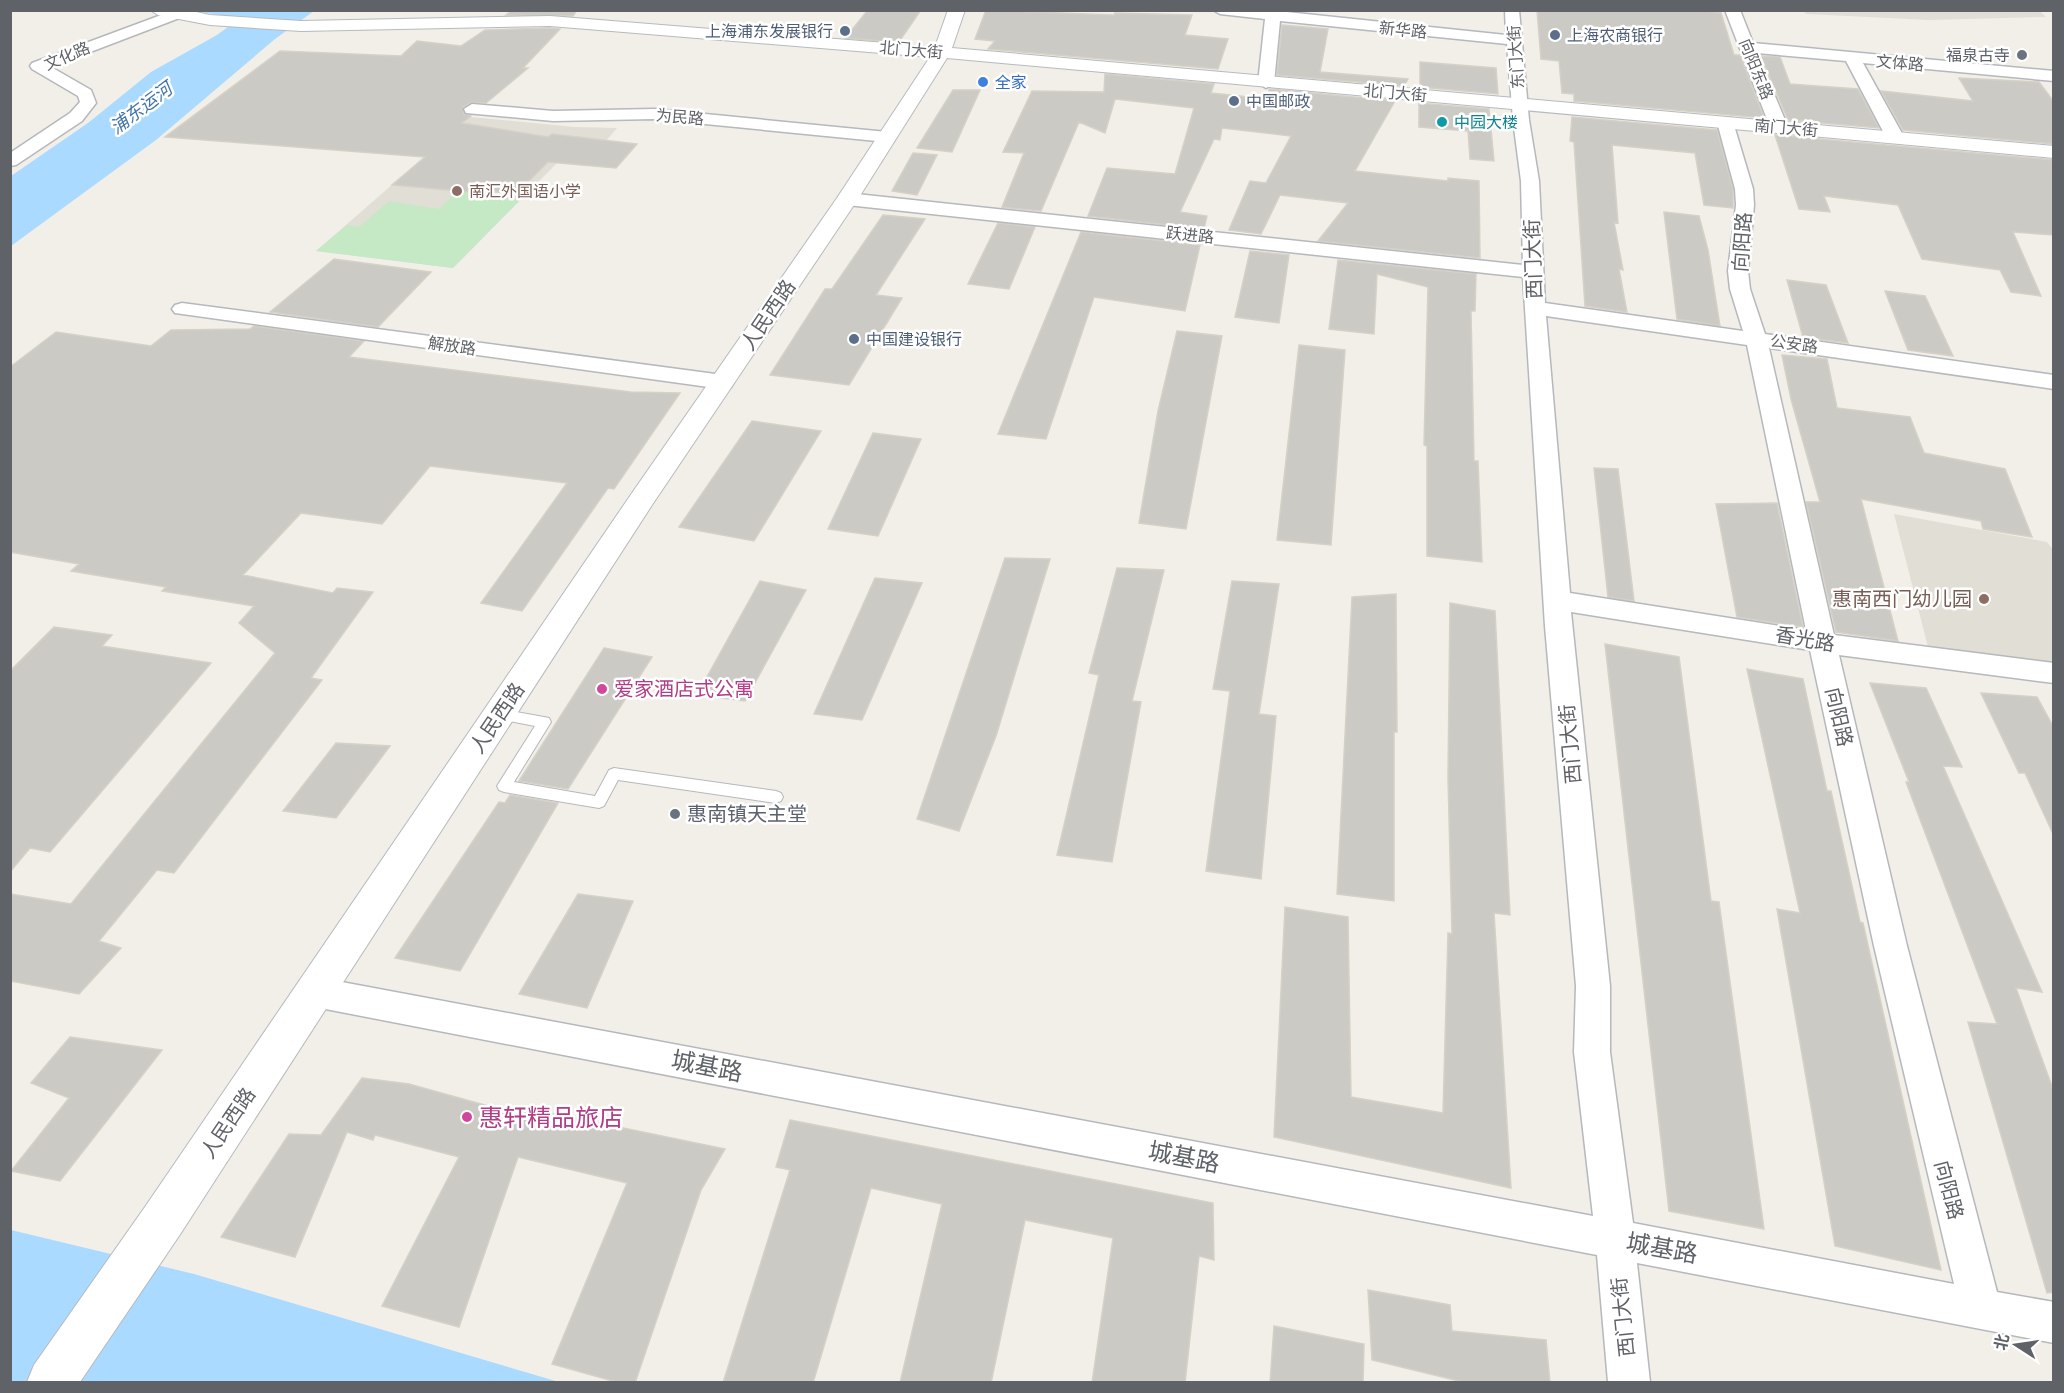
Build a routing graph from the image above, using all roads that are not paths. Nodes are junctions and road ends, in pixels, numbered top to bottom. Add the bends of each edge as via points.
1 (158, 10) edge
2 (957, 10) edge
3 (1220, 10) edge
4 (1512, 10) edge
5 (1732, 10) edge
6 (177, 14) junction
7 (1273, 17) junction
8 (1514, 40) junction
9 (1747, 47) junction
10 (941, 53) junction
11 (1853, 59) junction
12 (2050, 80) edge
13 (1266, 83) junction
14 (1520, 104) junction
15 (472, 109) dead end
16 (1725, 122) junction
17 (1779, 127) junction
18 (887, 137) junction
19 (1895, 138) junction
20 (2054, 152) edge
21 (10, 161) edge
22 (847, 198) junction
23 (1533, 272) junction
24 (1535, 308) junction
25 (182, 309) dead end
26 (1756, 338) junction
27 (723, 382) junction
28 (2054, 382) edge
29 (1557, 600) junction
30 (1821, 642) junction
31 (2054, 674) edge
32 (499, 714) junction
33 (776, 797) dead end
34 (315, 992) junction
35 (1615, 1240) junction
36 (1981, 1309) junction
37 (2054, 1323) edge
38 (51, 1383) edge
39 (1629, 1383) edge

1 - 6 street, 北门大街
2 - 10 street, 人民西路
3 - 7 street, 新华路
4 - 8 street, 东门大街
5 - 9 street, 向阳东路
6 - 10 street, 北门大街 via 301,26 530,20
6 - 21 street, 文化路 via 38,66 85,93 87,107
7 - 8 street, 新华路
7 - 13 street
8 - 14 street, 东门大街
9 - 11 street, 文体路
9 - 17 street, 向阳东路
10 - 13 street, 北门大街
10 - 18 street, 人民西路
11 - 12 street, 文体路
11 - 19 street
13 - 14 street, 北门大街
14 - 16 street, 南门大街
14 - 23 street, 西门大街 via 1530,181
15 - 18 street, 为民路 via 553,116 654,114
16 - 17 street, 南门大街
16 - 26 street, 向阳路 via 1744,189 1738,271
17 - 19 street, 南门大街
18 - 22 street, 人民西路
19 - 20 street, 南门大街
22 - 23 street, 跃进路
22 - 27 street, 人民西路
23 - 24 street, 西门大街
24 - 26 street, 公安路
24 - 29 street, 西门大街
25 - 27 street, 解放路
26 - 28 street, 公安路
26 - 30 street, 向阳路
27 - 32 street, 人民西路
29 - 30 street, 香光路
29 - 35 street, 西门大街 via 1593,986 1592,1052
30 - 31 street, 香光路
30 - 36 street, 向阳路 via 1934,1131
32 - 33 lane via 544,722 504,786 599,802 614,774
32 - 34 street, 人民西路
34 - 35 street, 城基路
34 - 38 street, 人民西路
35 - 36 street, 城基路
35 - 39 street, 西门大街
36 - 37 street, 城基路

